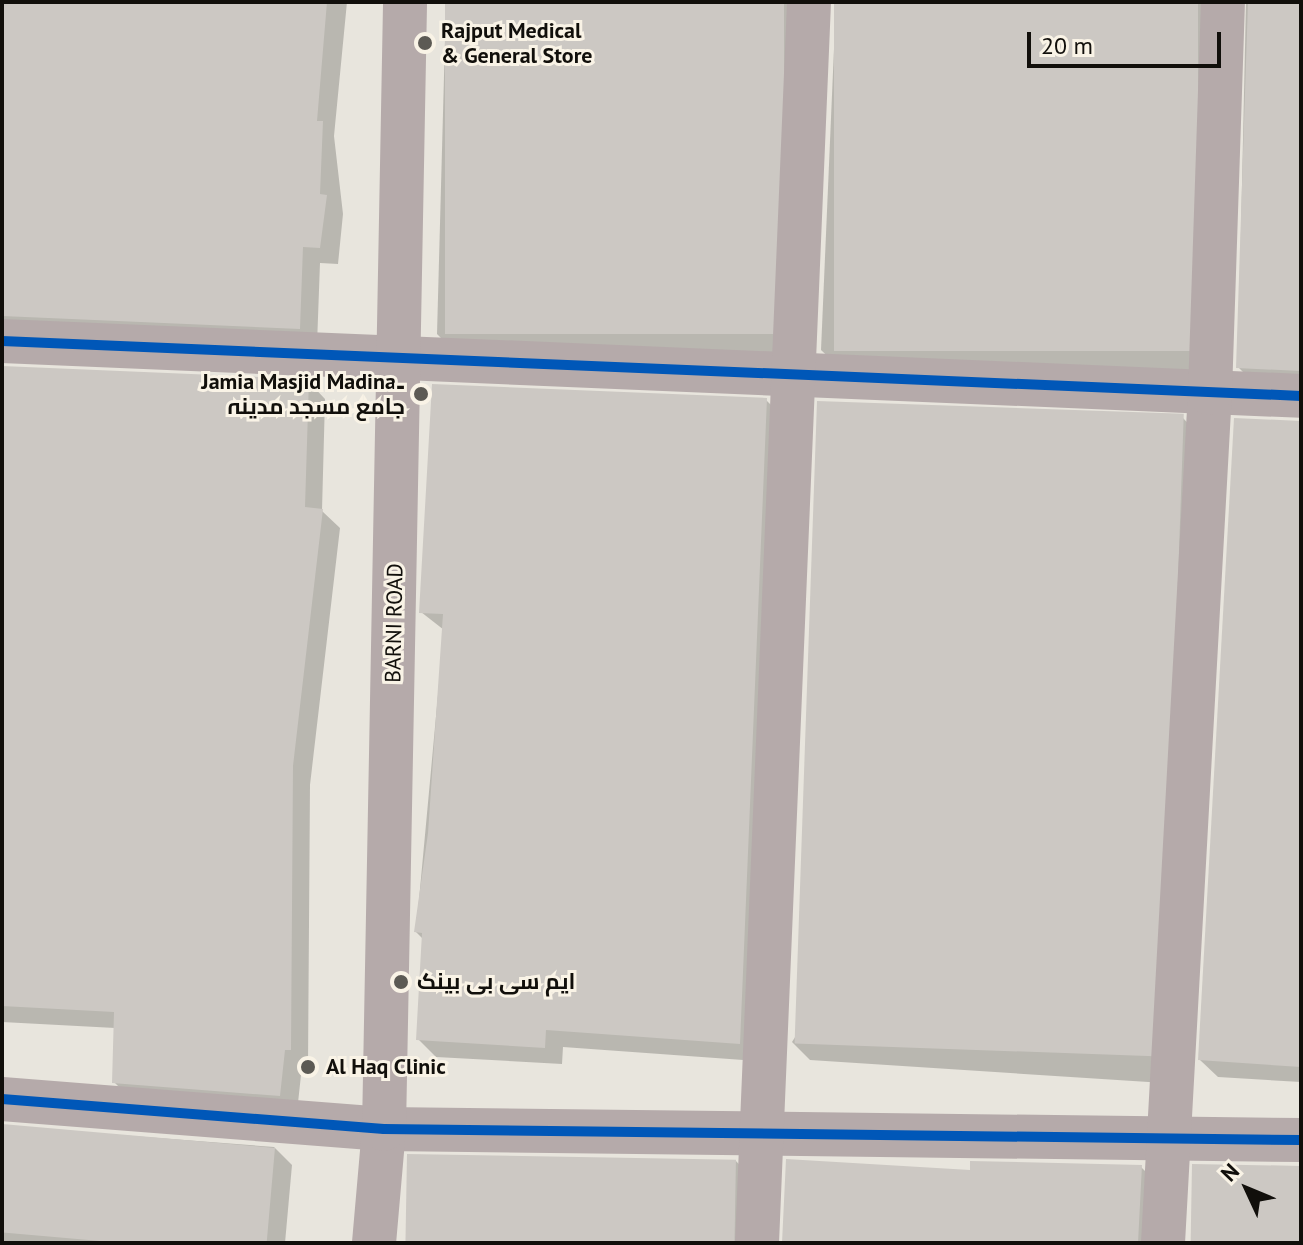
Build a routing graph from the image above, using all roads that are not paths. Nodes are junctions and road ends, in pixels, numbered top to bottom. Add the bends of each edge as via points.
1 (405, 2) edge
2 (809, 2) edge
3 (1223, 2) edge
4 (2, 341) edge
5 (398, 363) junction
6 (794, 377) junction
7 (1210, 393) junction
8 (1301, 396) edge
9 (2, 1099) edge
10 (384, 1129) junction
11 (764, 1133) junction
12 (1169, 1138) junction
13 (1301, 1140) edge
14 (374, 1243) edge
15 (757, 1243) edge
16 (1163, 1243) edge

1 - 5 street, BARNI ROAD
2 - 6 street
3 - 7 street
4 - 5 street
5 - 6 street
5 - 10 street, BARNI ROAD
6 - 7 street
6 - 11 street
7 - 8 street
7 - 12 street
9 - 10 street
10 - 11 street
10 - 14 street, BARNI ROAD
11 - 12 street
11 - 15 street
12 - 13 street
12 - 16 street

